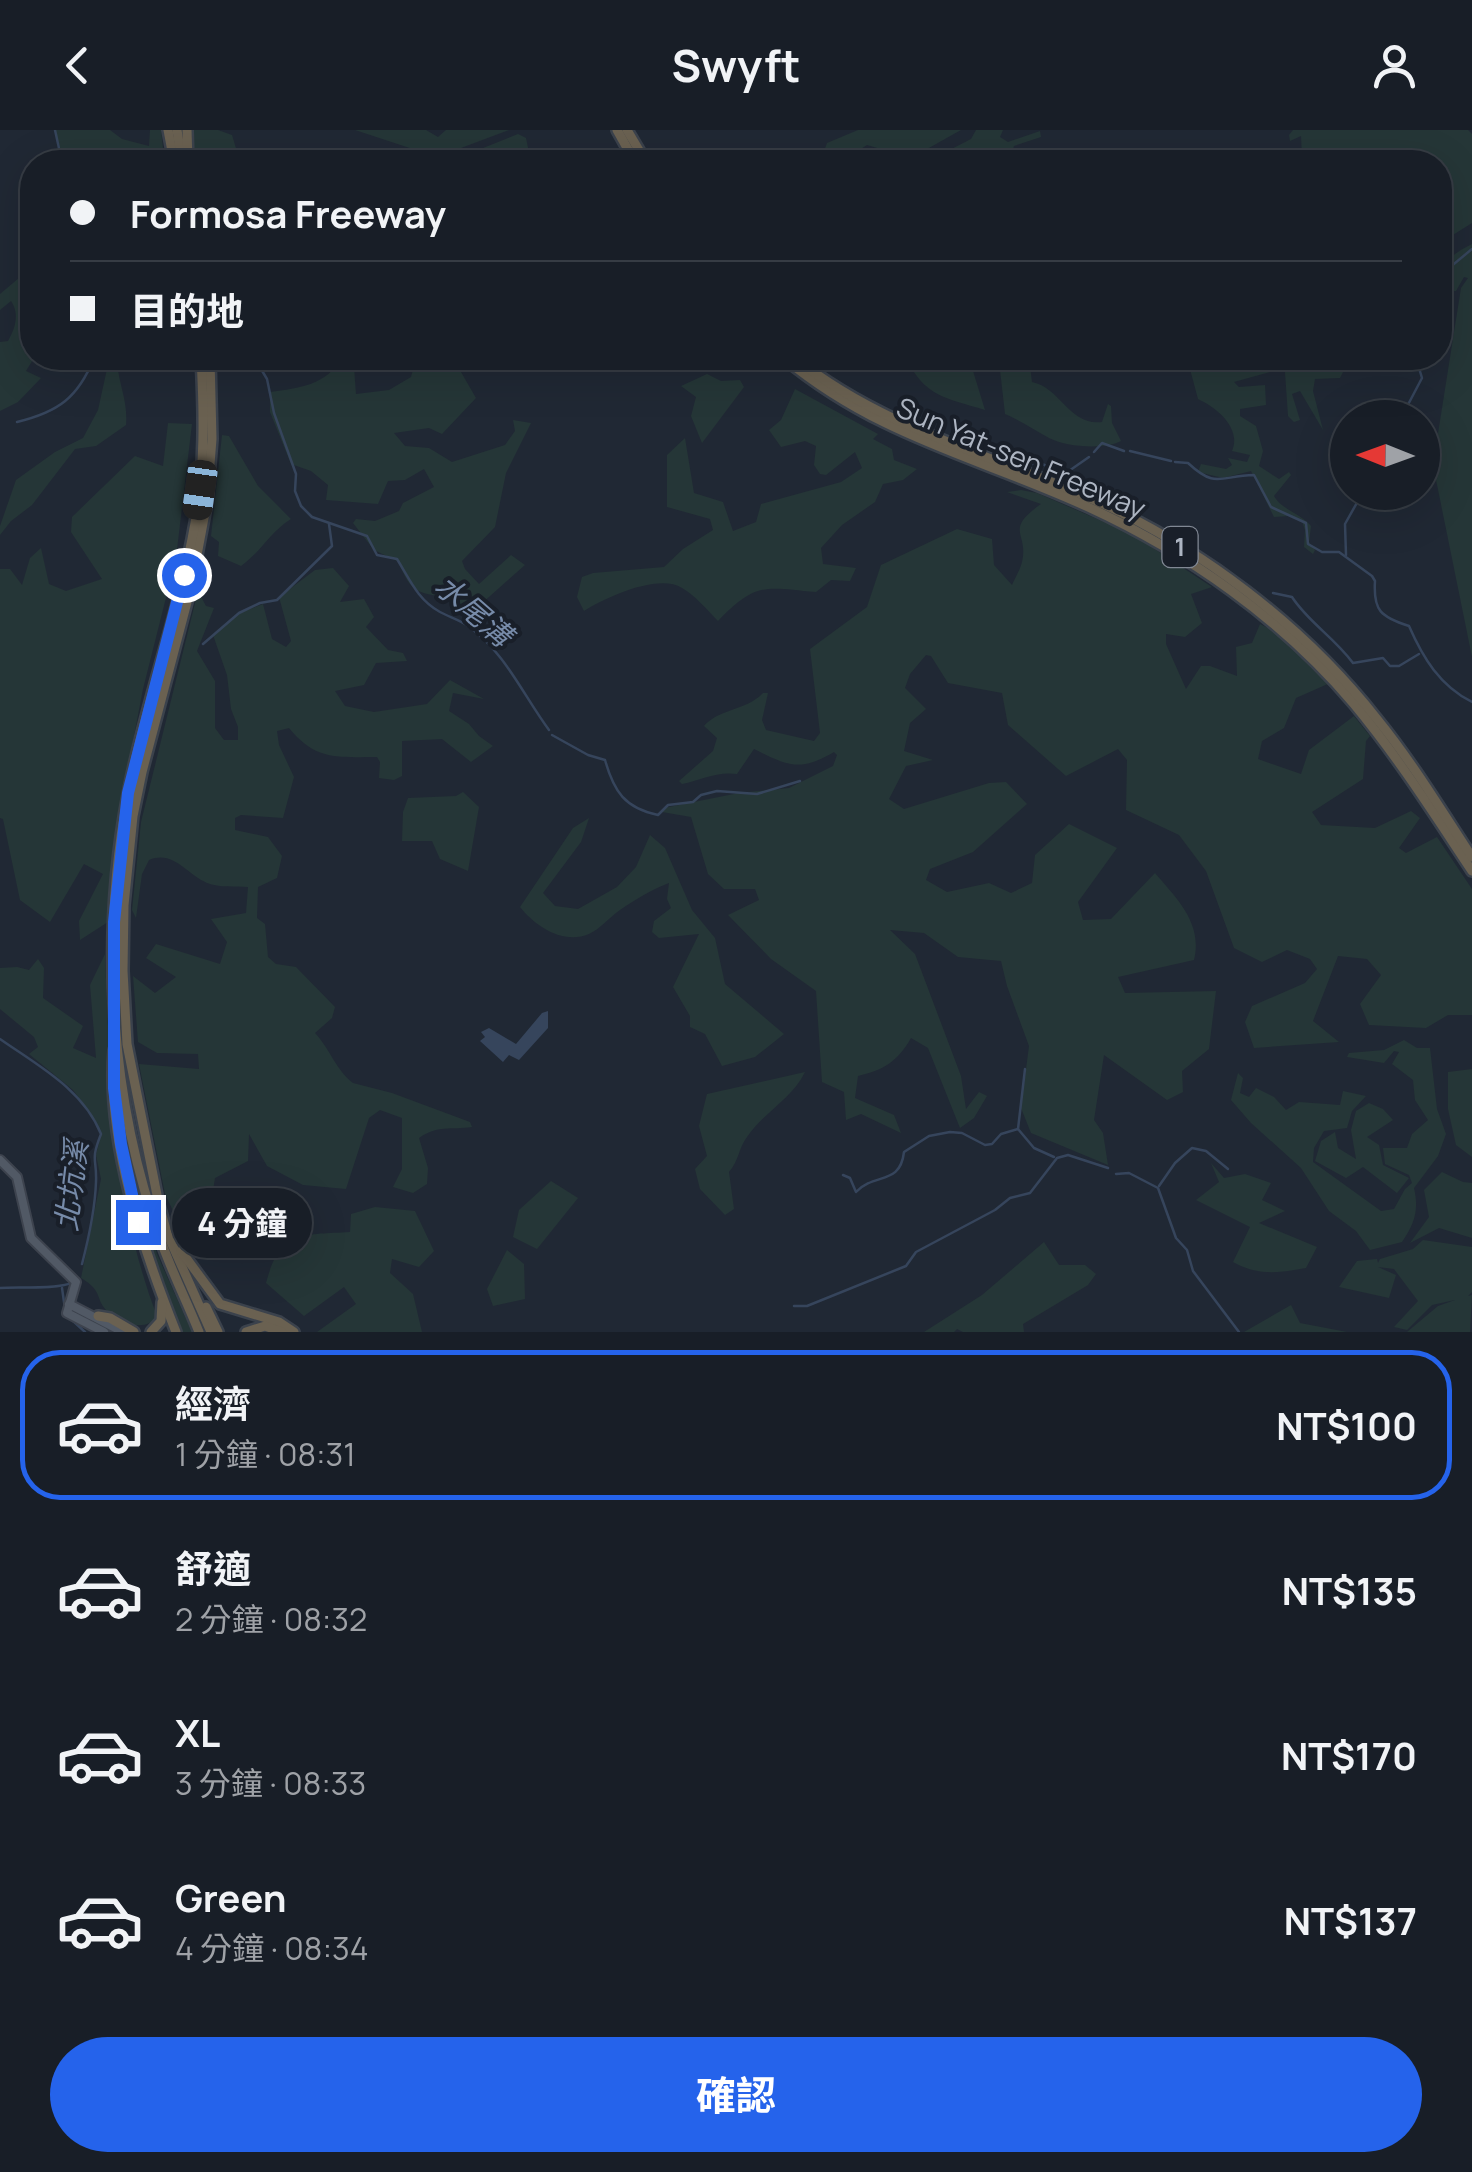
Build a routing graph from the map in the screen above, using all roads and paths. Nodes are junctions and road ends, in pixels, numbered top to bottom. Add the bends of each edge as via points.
1 (202, 370) edge
2 (210, 370) edge
3 (799, 370) edge
4 (812, 370) edge
5 (207, 441) junction
6 (1472, 857) edge
7 (1472, 871) edge
8 (116, 1037) junction
9 (0, 1160) edge
10 (159, 1204) junction
11 (182, 1251) junction
12 (162, 1300) junction
13 (68, 1308) junction
14 (98, 1316) junction
15 (104, 1332) edge
16 (123, 1332) edge
17 (134, 1332) edge
18 (150, 1332) edge
19 (176, 1332) edge
20 (199, 1332) edge
21 (214, 1332) edge
22 (246, 1332) edge
23 (282, 1332) edge
24 (294, 1332) edge

1 - 5 highway
2 - 5 highway
3 - 7 highway, Sun Yat-sen Freeway / 1 via 872,419 1093,510 1228,588 1348,697
4 - 6 highway, Sun Yat-sen Freeway / 1 via 889,418 1092,499 1229,579 1357,694
5 - 8 highway via 191,548 122,825 113,935
5 - 10 highway via 200,546 142,772 124,905 127,1044
8 - 12 highway via 121,1144
8 - 20 highway via 142,1180
9 - 13 main road via 16,1177 31,1238 76,1282
10 - 11 highway
10 - 21 highway
11 - 21 highway
11 - 24 highway via 220,1304
12 - 18 highway via 160,1324
12 - 19 highway
13 - 14 main road
13 - 15 main road
14 - 16 main road
14 - 17 highway
22 - 23 highway via 265,1326

